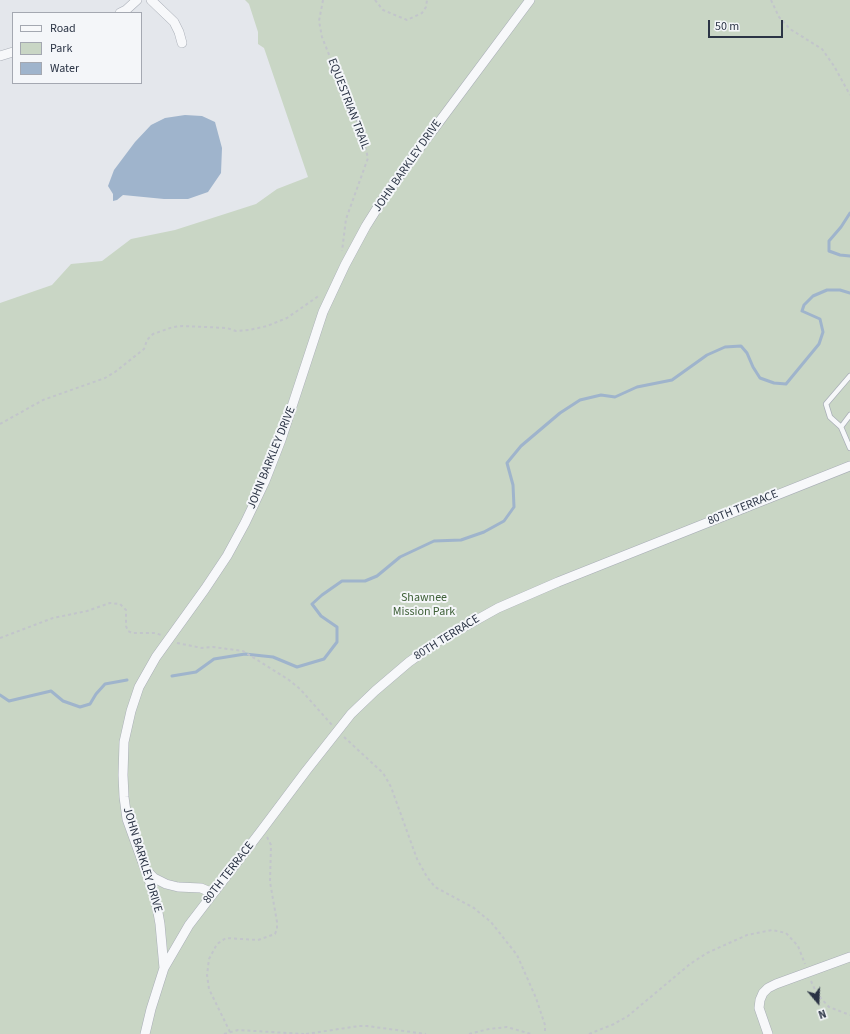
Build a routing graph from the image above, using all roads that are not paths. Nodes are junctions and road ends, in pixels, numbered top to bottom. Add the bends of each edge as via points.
1 (137, 0) edge
2 (151, 0) edge
3 (530, 0) edge
4 (122, 12) edge
5 (182, 43) dead end
6 (12, 52) edge
7 (0, 56) edge
8 (850, 376) edge
9 (850, 415) edge
10 (841, 427) junction
11 (850, 448) edge
12 (850, 466) edge
13 (144, 869) junction
14 (213, 892) junction
15 (850, 957) edge
16 (164, 968) junction
17 (145, 1034) edge
18 (768, 1034) edge

1 - 4 street
2 - 5 street via 174,22
3 - 13 street, JOHN BARKLEY DRIVE via 416,153 366,226 323,312 281,440 245,523 227,556 156,657 139,686 124,742 122,775 127,819
6 - 7 street
8 - 10 lane via 826,404 830,417
9 - 10 lane
10 - 11 lane
12 - 14 street, 80TH TERRACE via 558,582 498,608 437,642 375,690 351,714
13 - 14 street via 166,884
13 - 16 street, JOHN BARKLEY DRIVE via 157,907
14 - 16 street, 80TH TERRACE via 189,925
15 - 18 street via 768,988 760,1000 759,1008
16 - 17 street

